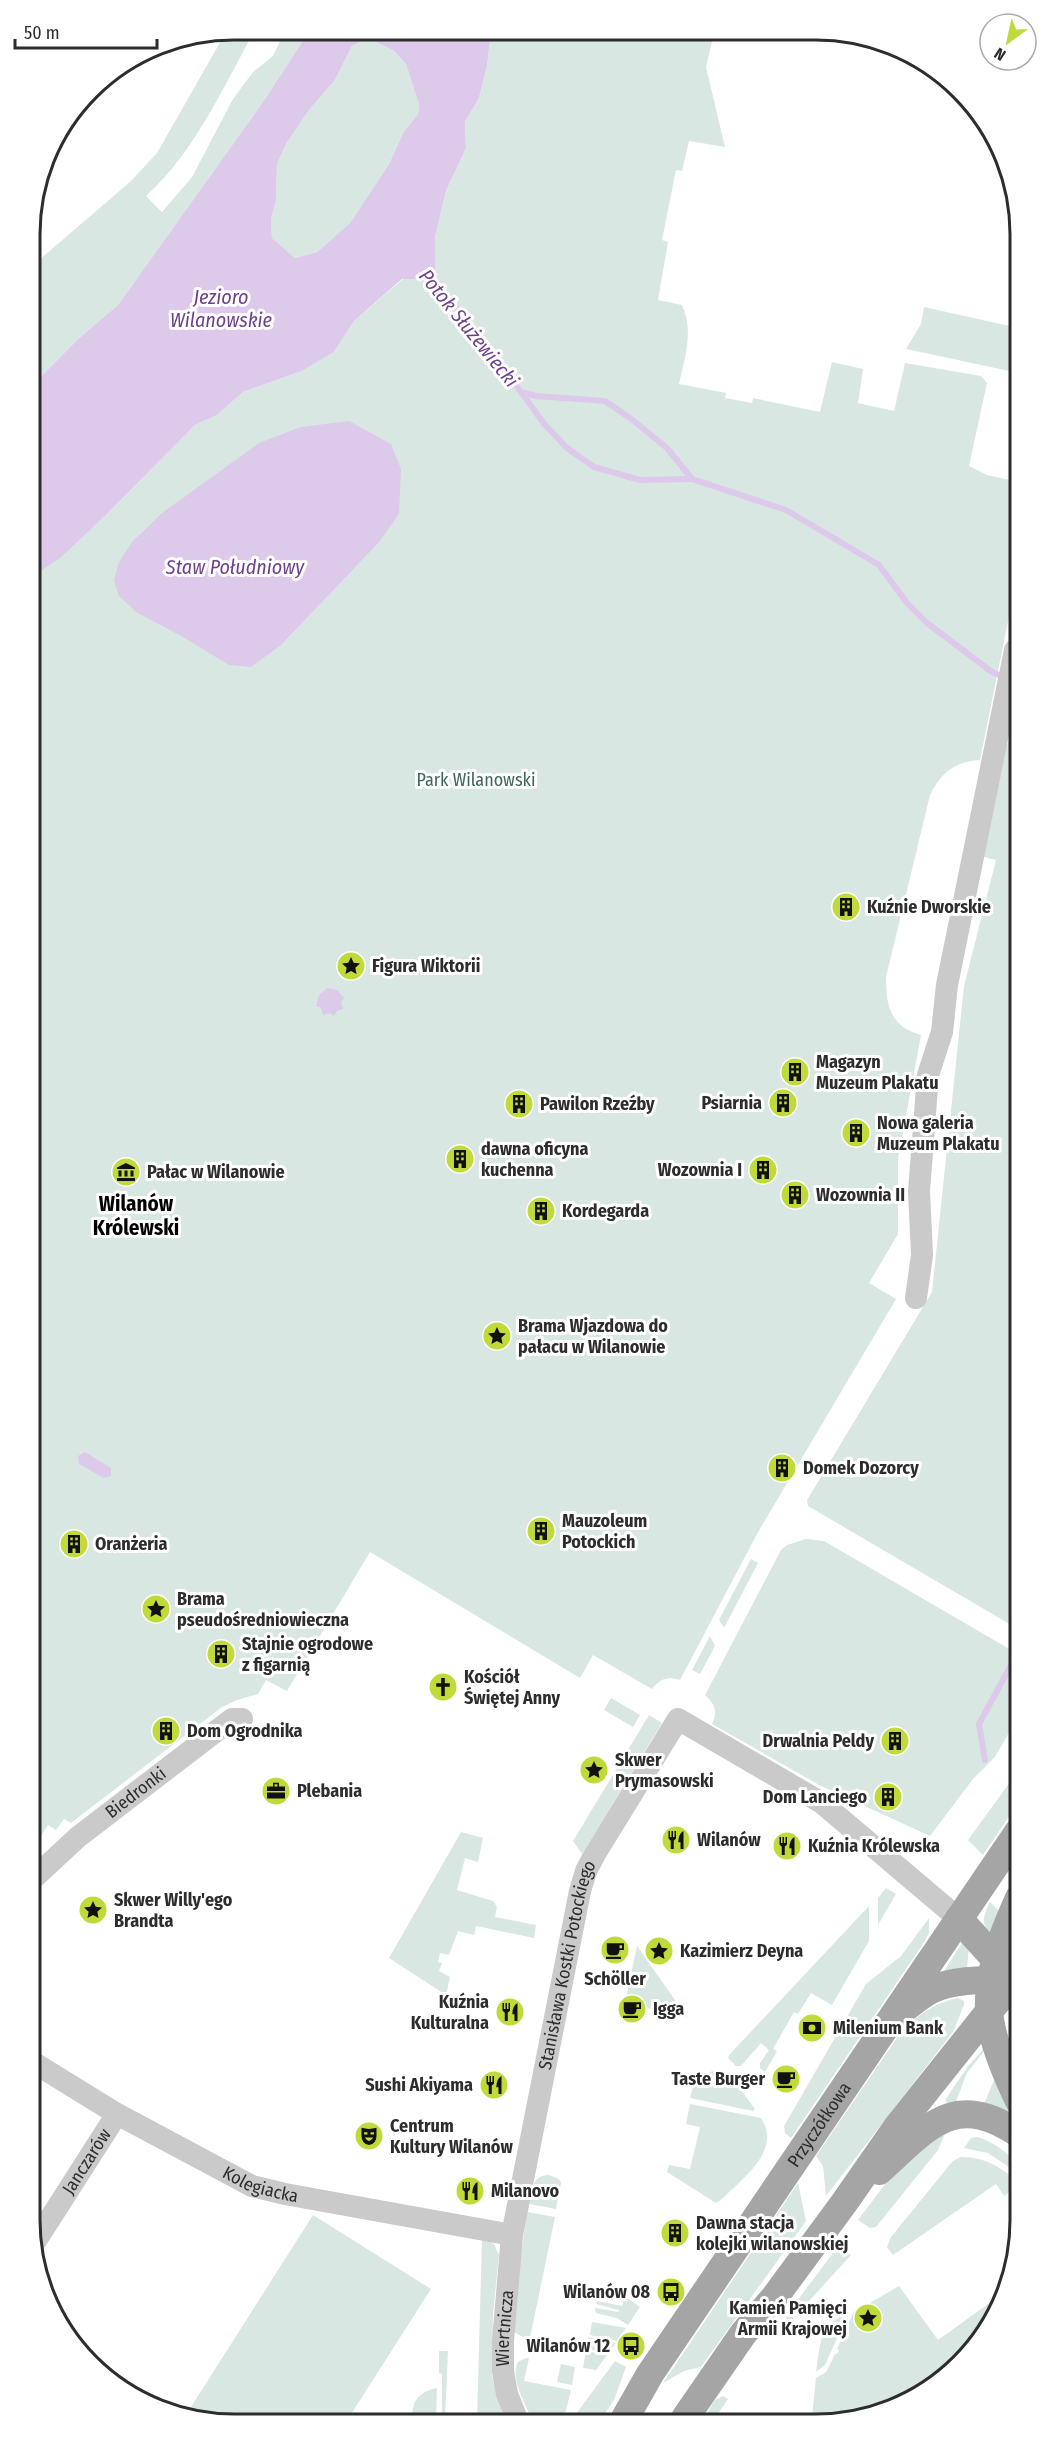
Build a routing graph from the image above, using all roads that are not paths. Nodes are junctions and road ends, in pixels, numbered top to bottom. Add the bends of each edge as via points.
1 (1010, 675) edge
2 (916, 1298) dead end
3 (242, 1719) dead end
4 (1009, 1845) edge
5 (40, 1872) edge
6 (959, 1919) junction
7 (1008, 1976) edge
8 (989, 2011) junction
9 (895, 2015) junction
10 (40, 2067) edge
11 (1009, 2075) edge
12 (117, 2114) junction
13 (1009, 2128) edge
14 (844, 2203) junction
15 (41, 2233) edge
16 (512, 2235) junction
17 (515, 2414) edge
18 (627, 2414) edge
19 (688, 2414) edge

1 - 2 street via 947,985 942,1032 928,1075 919,1191 922,1255
3 - 5 street, Biedronki via 232,1719 78,1837
4 - 6 main road, Przyczółkowa
6 - 7 main road
6 - 9 main road, Przyczółkowa
6 - 16 street, Stanisława Kostki Potockiego via 822,1803 678,1719 586,1871
7 - 8 main road
7 - 9 main road via 946,1984 930,1990
8 - 11 main road
8 - 14 main road via 897,2127
9 - 18 main road, Przyczółkowa via 650,2374
10 - 12 street, Kolegiacka
12 - 15 street, Janczarów
12 - 16 street, Kolegiacka via 252,2186
13 - 14 main road via 987,2116 944,2118
14 - 19 main road via 743,2334
16 - 17 street, Wiertnicza via 503,2371

